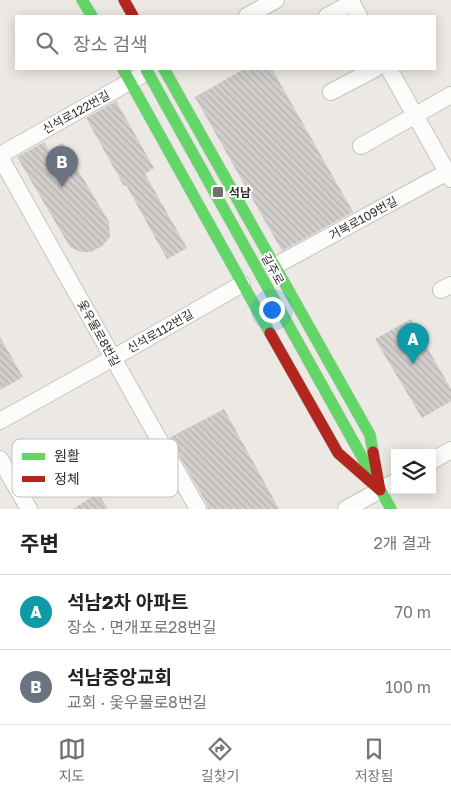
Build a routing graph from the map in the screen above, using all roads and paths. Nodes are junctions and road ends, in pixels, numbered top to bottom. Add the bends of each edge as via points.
1 (82, 0) edge
2 (124, 0) edge
3 (276, 0) edge
4 (354, 6) edge
5 (91, 15) edge
6 (132, 15) edge
7 (249, 15) edge
8 (331, 15) edge
9 (147, 70) edge
10 (149, 70) edge
11 (165, 70) edge
12 (373, 70) edge
13 (390, 70) edge
14 (127, 75) edge
15 (331, 92) dead end
16 (451, 95) edge
17 (415, 116) junction
18 (360, 146) dead end
19 (0, 156) edge
20 (450, 173) edge
21 (275, 266) junction
22 (242, 284) junction
23 (113, 358) junction
24 (0, 421) edge
25 (159, 439) edge
26 (451, 450) edge
27 (436, 458) edge
28 (0, 459) edge
29 (178, 473) edge
30 (12, 480) edge
31 (391, 484) edge
32 (380, 490) junction
33 (22, 497) edge
34 (29, 509) edge
35 (198, 509) edge
36 (346, 509) edge
37 (390, 509) edge

1 - 5 main road
2 - 6 main road
3 - 7 street
4 - 8 street
9 - 32 main road, 길주로, bridge
10 - 14 street, 신석로122번길
11 - 21 main road
12 - 15 street
13 - 17 street
14 - 19 street, 신석로122번길
14 - 22 main road
16 - 17 street
17 - 18 street
17 - 20 street
19 - 23 street, 옻우물로8번길
20 - 21 street, 거북로109번길
21 - 32 main road via 370,435
22 - 23 street, 신석로112번길
22 - 32 main road via 338,452
23 - 24 street, 신석로112번길
23 - 25 street, 옻우물로8번길
26 - 27 street
28 - 30 street
29 - 35 street, 옻우물로8번길
31 - 32 street
32 - 36 street
32 - 37 main road, 길주로
33 - 34 street

